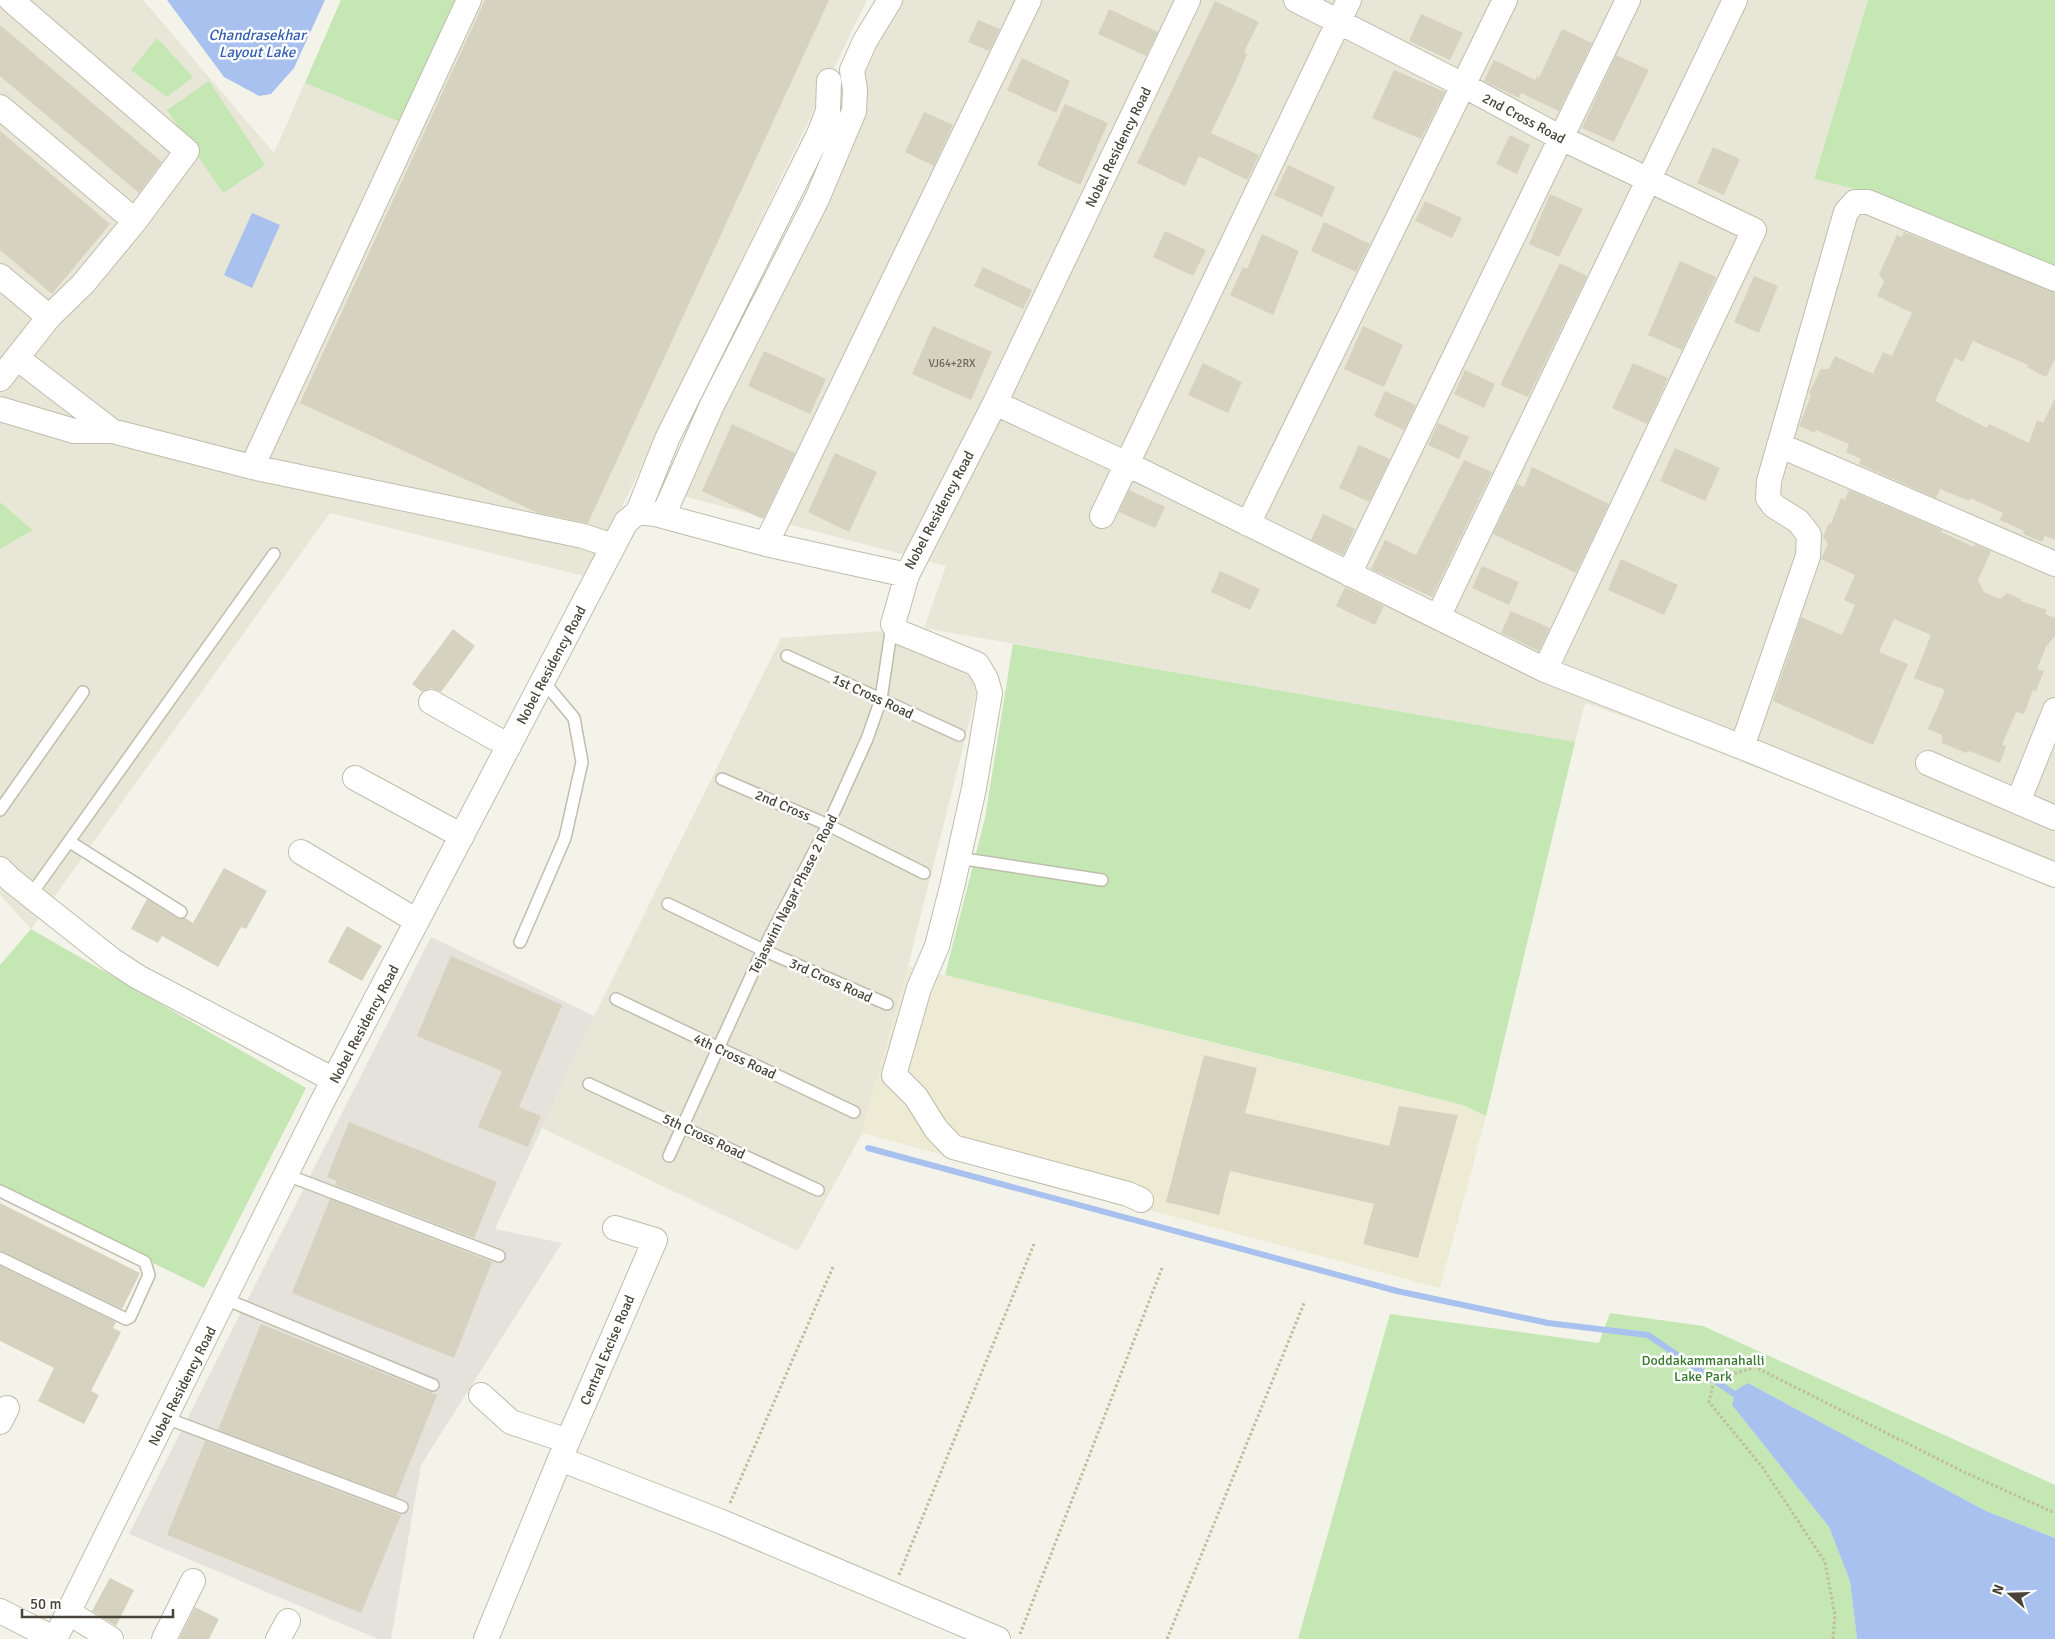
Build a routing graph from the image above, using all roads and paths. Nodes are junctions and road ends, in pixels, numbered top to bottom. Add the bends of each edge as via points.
1 (11, 0) edge
2 (469, 0) edge
3 (890, 0) edge
4 (1030, 0) edge
5 (1188, 0) edge
6 (1296, 0) edge
7 (1505, 0) edge
8 (1628, 0) edge
9 (1735, 0) edge
10 (1344, 10) edge
11 (829, 81) dead end
12 (1464, 85) junction
13 (0, 107) edge
14 (1561, 138) junction
15 (1649, 180) junction
16 (135, 221) junction
17 (0, 276) edge
18 (2055, 279) edge
19 (49, 317) junction
20 (17, 358) junction
21 (0, 378) edge
22 (995, 403) junction
23 (0, 408) edge
24 (112, 431) junction
25 (1779, 445) junction
26 (1127, 464) junction
27 (252, 467) junction
28 (638, 512) junction
29 (662, 516) junction
30 (1102, 516) dead end
31 (1248, 524) junction
32 (766, 544) junction
33 (610, 552) junction
34 (274, 554) dead end
35 (2055, 564) edge
36 (1350, 574) junction
37 (907, 575) junction
38 (1438, 618) junction
39 (892, 624) junction
40 (787, 656) dead end
41 (1545, 670) junction
42 (543, 681) junction
43 (83, 692) dead end
44 (880, 699) junction
45 (431, 702) dead end
46 (2055, 710) edge
47 (959, 735) dead end
48 (509, 746) junction
49 (1742, 747) junction
50 (1928, 763) dead end
51 (355, 778) dead end
52 (722, 779) dead end
53 (2018, 802) junction
54 (0, 810) edge
55 (2055, 818) edge
56 (828, 825) junction
57 (462, 836) junction
58 (70, 842) junction
59 (301, 852) dead end
60 (958, 858) junction
61 (924, 873) dead end
62 (2055, 875) edge
63 (1102, 880) dead end
64 (4, 882) edge
65 (30, 896) junction
66 (668, 904) dead end
67 (181, 912) dead end
68 (418, 921) junction
69 (520, 942) dead end
70 (763, 950) junction
71 (616, 999) dead end
72 (887, 1004) dead end
73 (718, 1049) junction
74 (334, 1080) junction
75 (589, 1084) dead end
76 (854, 1112) dead end
77 (682, 1126) junction
78 (669, 1156) dead end
79 (287, 1175) junction
80 (818, 1190) dead end
81 (0, 1191) edge
82 (1140, 1200) dead end
83 (615, 1228) dead end
84 (1034, 1244) dead end
85 (499, 1256) dead end
86 (0, 1258) edge
87 (833, 1267) dead end
88 (1162, 1268) dead end
89 (225, 1299) junction
90 (1305, 1301) dead end
91 (432, 1385) dead end
92 (481, 1395) dead end
93 (166, 1418) junction
94 (564, 1450) junction
95 (402, 1507) dead end
96 (2055, 1513) edge
97 (722, 1522) junction
98 (193, 1581) dead end
99 (891, 1594) junction
100 (0, 1611) edge
101 (68, 1612) junction
102 (55, 1639) edge
103 (111, 1639) edge
104 (164, 1639) edge
105 (486, 1639) edge
106 (998, 1639) edge
107 (1018, 1639) edge
108 (1168, 1639) edge
109 (1833, 1639) edge

1 - 16 street via 187,151
2 - 27 street
3 - 29 street via 852,70 854,111 818,199 712,405
4 - 32 street
5 - 22 street, Nobel Residency Road
6 - 10 street, 2nd Cross Road
7 - 12 street
8 - 14 street
9 - 15 street
10 - 12 street, 2nd Cross Road
10 - 26 street
11 - 28 street via 828,111 819,134 667,439
12 - 14 street, 2nd Cross Road
12 - 31 street
13 - 16 street
14 - 15 street, 2nd Cross Road
14 - 36 street
15 - 38 street
15 - 41 street, 2nd Cross Road via 1754,230
16 - 19 street via 82,284
17 - 19 street
18 - 25 street via 1868,202 1855,202 1846,212
19 - 20 street
20 - 21 street
20 - 24 street
22 - 26 street
22 - 37 street, Nobel Residency Road
23 - 24 street via 74,431
24 - 27 street
25 - 35 street
25 - 49 street via 1768,498 1774,506 1798,521 1809,535 1808,556
26 - 30 street
26 - 31 street
27 - 33 street via 538,528 578,549
28 - 29 street, Nobel Residency Road
28 - 33 street, Nobel Residency Road via 626,522
29 - 32 street, Nobel Residency Road
31 - 36 street
32 - 37 street, Nobel Residency Road
33 - 42 street, Nobel Residency Road
34 - 58 lane
36 - 38 street
37 - 39 street
38 - 41 street
39 - 44 lane, Tejaswini Nagar Phase 2 Road
39 - 60 street via 899,632 977,664 990,693
40 - 44 lane, 1st Cross Road
41 - 49 street
42 - 48 street, Nobel Residency Road
42 - 69 lane via 574,718 582,762 565,838
43 - 54 lane
44 - 47 lane, 1st Cross Road
44 - 56 lane, Tejaswini Nagar Phase 2 Road via 867,739
45 - 48 street
46 - 53 street
48 - 57 street, Nobel Residency Road
49 - 62 street
50 - 53 street
51 - 57 street
52 - 56 lane, 2nd Cross
53 - 55 street
56 - 61 lane, 2nd Cross
56 - 70 lane, Tejaswini Nagar Phase 2 Road
57 - 68 street, Nobel Residency Road
58 - 65 lane
58 - 67 lane
59 - 68 street
60 - 63 lane
60 - 82 street via 937,946 919,988 894,1075 916,1097 936,1129 953,1147 1128,1194
64 - 65 street
65 - 74 street via 112,960 171,997
66 - 70 lane, 3rd Cross Road
68 - 74 street, Nobel Residency Road
70 - 72 lane, 3rd Cross Road
70 - 73 lane, Tejaswini Nagar Phase 2 Road
71 - 73 lane, 4th Cross Road
73 - 76 lane, 4th Cross Road
73 - 77 lane, Tejaswini Nagar Phase 2 Road
74 - 79 street, Nobel Residency Road
75 - 77 lane, 5th Cross Road
77 - 78 lane, Tejaswini Nagar Phase 2 Road
77 - 80 lane, 5th Cross Road
79 - 85 lane
79 - 89 street, Nobel Residency Road
81 - 86 lane via 145,1262 149,1275 130,1317 126,1319
83 - 94 street, Central Excise Road via 655,1240
84 - 99 path
87 - 97 path
88 - 107 path
89 - 91 lane
89 - 93 street, Nobel Residency Road
90 - 108 path
92 - 94 street via 511,1422
93 - 95 lane
93 - 101 street, Nobel Residency Road
94 - 97 street
94 - 105 street, Central Excise Road
96 - 109 path via 1964,1472 1755,1367 1714,1380 1709,1402 1762,1468 1825,1562 1834,1615
97 - 99 street
98 - 104 street
99 - 106 street
100 - 102 street
101 - 102 street, Nobel Residency Road
101 - 103 street

